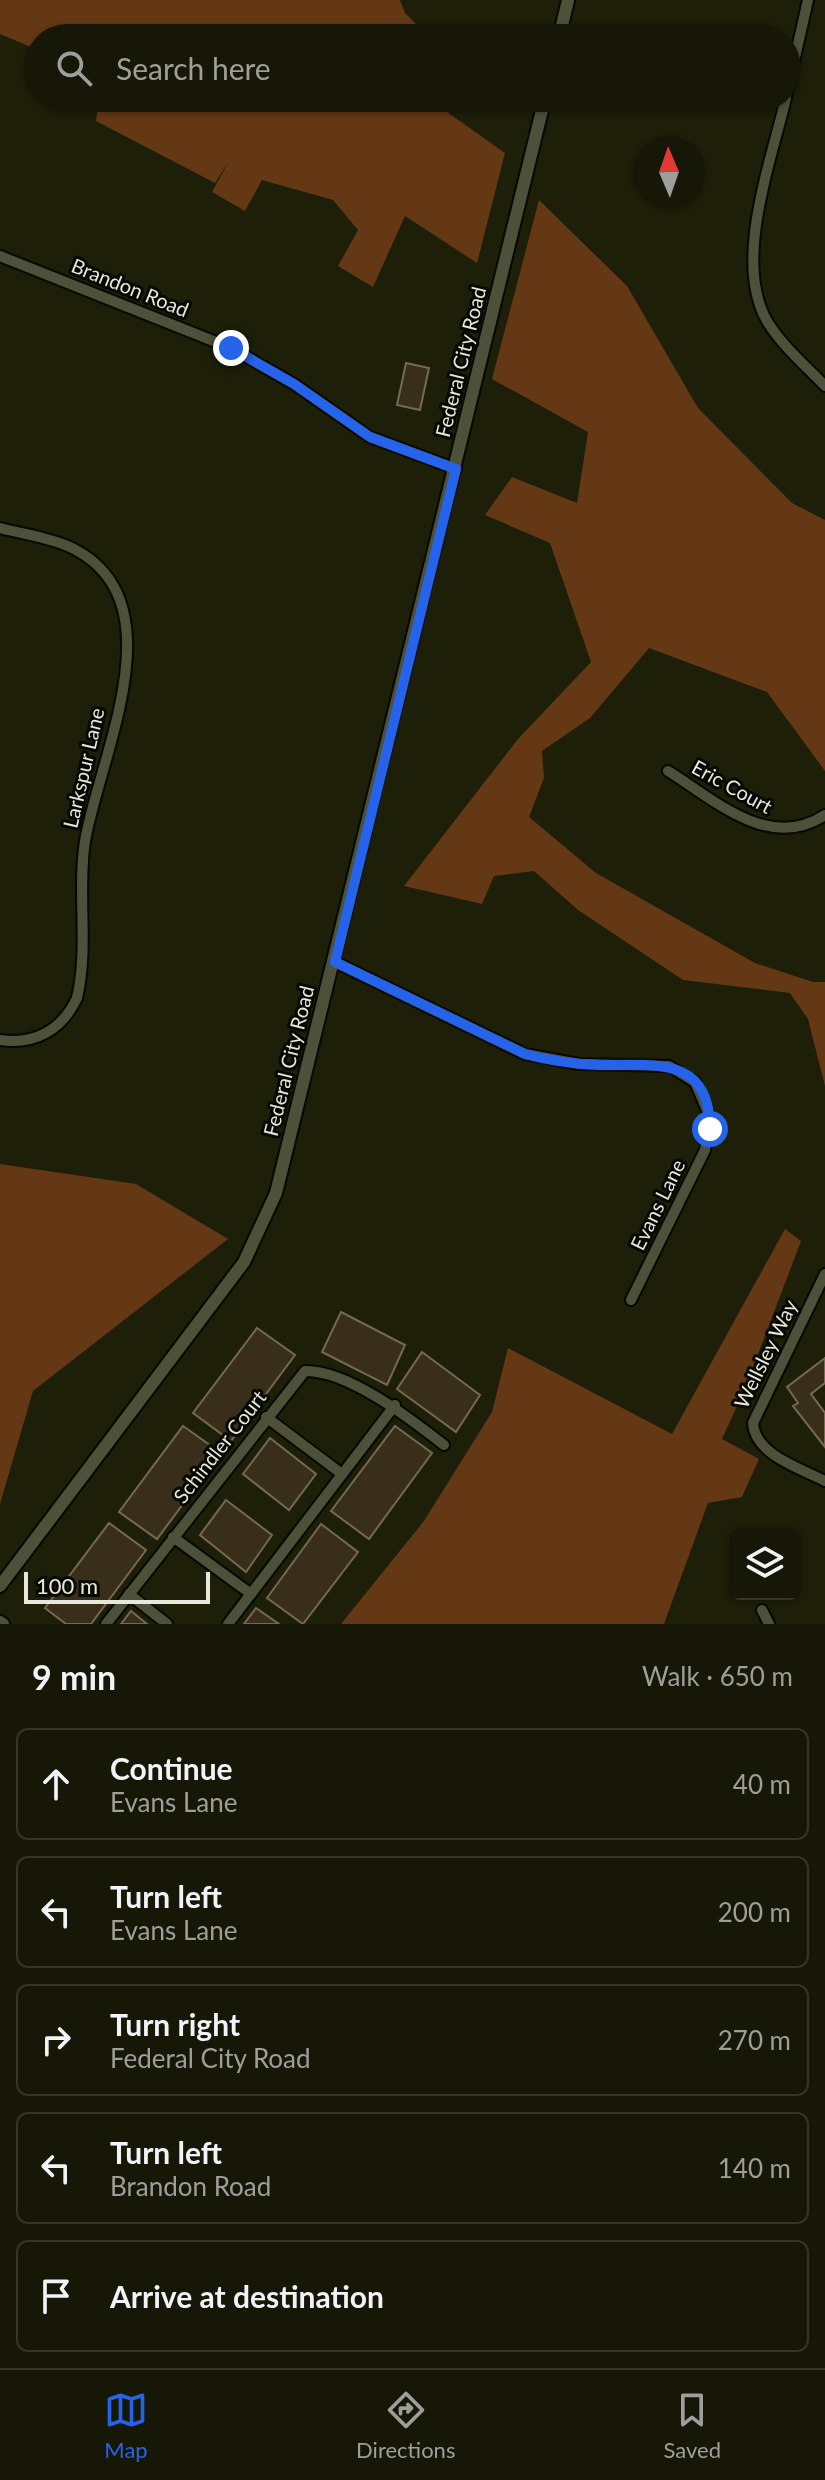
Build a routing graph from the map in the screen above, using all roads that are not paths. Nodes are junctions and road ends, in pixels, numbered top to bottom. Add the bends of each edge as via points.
1 (568, 0) edge
2 (808, 0) edge
3 (562, 24) edge
4 (801, 31) edge
5 (542, 112) edge
6 (782, 112) edge
7 (0, 256) edge
8 (825, 386) edge
9 (456, 469) junction
10 (0, 528) edge
11 (668, 771) dead end
12 (825, 815) edge
13 (335, 962) junction
14 (0, 1040) edge
15 (824, 1281) edge
16 (631, 1300) dead end
17 (395, 1405) junction
18 (266, 1417) junction
19 (444, 1445) dead end
20 (342, 1474) junction
21 (825, 1481) edge
22 (173, 1537) junction
23 (0, 1586) edge
24 (129, 1594) junction
25 (251, 1594) junction
26 (762, 1610) dead end
27 (106, 1624) edge
28 (167, 1624) edge
29 (228, 1624) edge
30 (769, 1624) edge

1 - 3 street
2 - 4 street
5 - 9 street, Federal City Road
6 - 8 street via 753,245 753,285 768,322
7 - 9 street, Brandon Road via 231,348 370,437
9 - 13 street, Federal City Road
10 - 14 street, Larkspur Lane via 72,548 101,570 120,598 129,648 86,838 77,998 64,1020 42,1036
11 - 12 street, Eric Court via 759,825 802,827
13 - 16 street, Evans Lane via 525,1054 554,1062 669,1066 695,1082 710,1117 705,1150
13 - 23 street, Federal City Road via 276,1193 258,1237 169,1365
15 - 21 street, Wellsley Way via 755,1413 753,1433 764,1448
17 - 18 street, Schindler Court via 323,1373 305,1371
17 - 19 street, Schindler Court
17 - 20 street
18 - 20 street
18 - 22 street, Schindler Court
20 - 25 street
22 - 24 street, Schindler Court
22 - 25 street
24 - 27 street, Schindler Court
24 - 28 street
25 - 29 street
26 - 30 street

